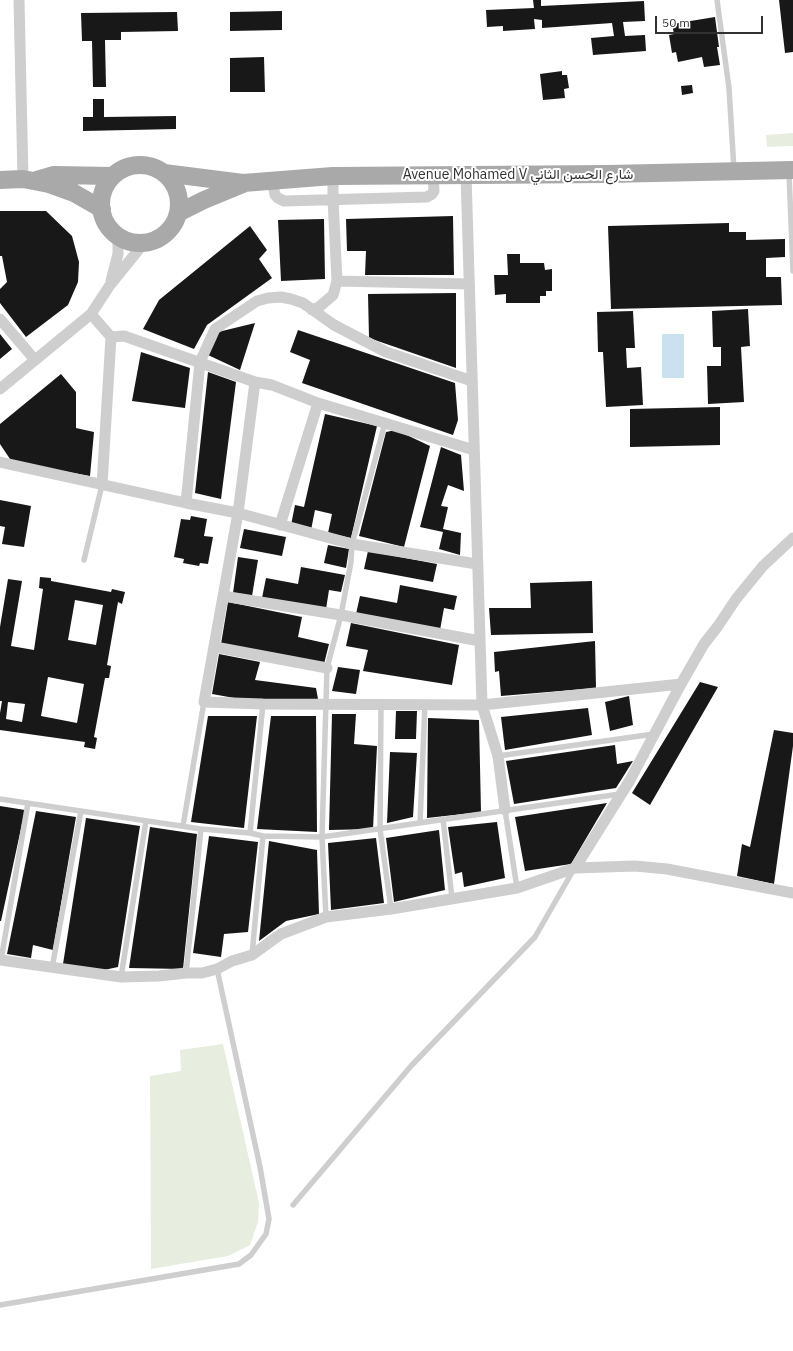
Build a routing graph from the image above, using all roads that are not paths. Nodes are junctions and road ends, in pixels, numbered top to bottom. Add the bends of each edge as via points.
1 (19, 0) edge
2 (717, 0) edge
3 (791, 170) edge
4 (734, 172) junction
5 (164, 173) junction
6 (433, 175) junction
7 (466, 175) junction
8 (113, 176) junction
9 (333, 176) junction
10 (0, 180) edge
11 (28, 180) junction
12 (272, 180) junction
13 (243, 183) junction
14 (333, 199) junction
15 (102, 209) junction
16 (178, 212) junction
17 (118, 236) junction
18 (144, 243) junction
19 (793, 271) edge
20 (338, 281) junction
21 (469, 284) junction
22 (110, 285) junction
23 (312, 310) junction
24 (91, 314) junction
25 (0, 318) edge
26 (111, 337) junction
27 (35, 360) junction
28 (200, 362) junction
29 (472, 381) junction
30 (255, 382) junction
31 (0, 389) edge
32 (318, 403) junction
33 (385, 423) junction
34 (474, 450) junction
35 (0, 462) edge
36 (102, 484) junction
37 (186, 503) junction
38 (238, 513) junction
39 (280, 525) junction
40 (793, 538) edge
41 (352, 544) junction
42 (84, 560) dead end
43 (477, 564) junction
44 (223, 596) junction
45 (341, 615) junction
46 (480, 641) junction
47 (214, 647) junction
48 (327, 668) junction
49 (681, 684) junction
50 (204, 702) junction
51 (263, 704) junction
52 (325, 704) junction
53 (381, 704) junction
54 (425, 704) junction
55 (482, 705) junction
56 (654, 734) junction
57 (498, 756) junction
58 (621, 794) junction
59 (0, 799) edge
60 (28, 803) junction
61 (505, 810) junction
62 (81, 811) junction
63 (443, 819) junction
64 (146, 821) junction
65 (420, 823) junction
66 (183, 826) junction
67 (201, 829) junction
68 (380, 829) junction
69 (250, 833) junction
70 (263, 836) junction
71 (322, 837) junction
72 (575, 868) junction
73 (517, 888) junction
74 (793, 894) edge
75 (452, 898) junction
76 (391, 909) junction
77 (326, 917) junction
78 (252, 955) junction
79 (1, 960) edge
80 (52, 968) junction
81 (217, 969) junction
82 (186, 973) junction
83 (121, 977) junction
84 (293, 1205) dead end
85 (0, 1305) edge

1 - 11 street
2 - 4 lane via 729,88
3 - 4 main road, Avenue Mohamed V شارع الحسن الثاني
3 - 19 lane
4 - 7 main road, Avenue Mohamed V شارع الحسن الثاني
5 - 8 main road, Avenue Mohamed V شارع الحسن الثاني via 144,165 133,165
5 - 13 main road, Avenue Mohamed V شارع الحسن الثاني
5 - 16 main road via 177,191
6 - 7 main road, Avenue Mohamed V شارع الحسن الثاني
6 - 9 main road, Avenue Mohamed V شارع الحسن الثاني
6 - 14 street via 434,191 427,197
7 - 21 street
8 - 11 main road via 54,175
8 - 15 main road via 102,197
9 - 12 main road, Avenue Mohamed V شارع الحسن الثاني
9 - 14 street
10 - 11 main road
11 - 15 main road via 74,193
12 - 13 main road, Avenue Mohamed V شارع الحسن الثاني
12 - 14 street via 274,192 280,200
13 - 16 main road, Avenue Mohamed V شارع الحسن الثاني
14 - 20 street
15 - 17 main road via 107,224
16 - 18 main road via 174,224 166,233 156,240
17 - 18 main road
17 - 22 street via 118,254
18 - 22 street
20 - 21 street
20 - 23 street via 333,295
21 - 29 street
22 - 24 street
23 - 28 street via 303,303 281,297 257,301 214,329
23 - 29 street via 334,325 386,352
24 - 26 street
24 - 27 street
25 - 27 street
26 - 28 street via 124,336
26 - 36 street
27 - 31 street
28 - 30 street
28 - 37 street
29 - 34 street
30 - 32 street via 272,385
30 - 38 street
32 - 33 street
32 - 39 street
33 - 34 street
33 - 41 lane
34 - 43 street
35 - 36 street
36 - 37 street
36 - 42 lane
37 - 38 street
38 - 39 street
38 - 44 street
39 - 41 street
40 - 49 street via 763,566 736,599 704,644
41 - 43 street
41 - 45 lane
43 - 46 street
44 - 45 street
44 - 47 street
45 - 46 street
45 - 48 lane
46 - 55 street
47 - 48 street
47 - 50 street
48 - 52 lane
49 - 55 street
49 - 56 street
50 - 51 street
50 - 66 lane
51 - 52 street
51 - 69 lane
52 - 53 street
52 - 71 lane
53 - 54 street
53 - 68 lane
54 - 55 street
54 - 65 lane
55 - 57 street
56 - 57 lane
56 - 58 street
57 - 61 street
58 - 61 lane
58 - 72 street
59 - 60 lane
60 - 62 lane
60 - 79 lane
61 - 63 lane
61 - 73 lane
62 - 64 lane
62 - 80 lane
63 - 65 lane
63 - 75 lane
64 - 66 lane
64 - 83 lane
65 - 68 lane
66 - 67 lane
67 - 69 lane
67 - 82 lane
68 - 71 lane
68 - 76 lane
69 - 70 lane
70 - 71 lane
70 - 78 lane
71 - 77 lane
72 - 73 street
72 - 74 street via 636,866 667,869
72 - 84 lane via 535,937 411,1066
73 - 75 street
75 - 76 street
76 - 77 street
77 - 78 street via 281,934
78 - 81 street
79 - 80 street
80 - 83 street
81 - 82 street via 202,973
81 - 85 lane via 263,1181 269,1219 266,1234 251,1255 239,1264
82 - 83 street

